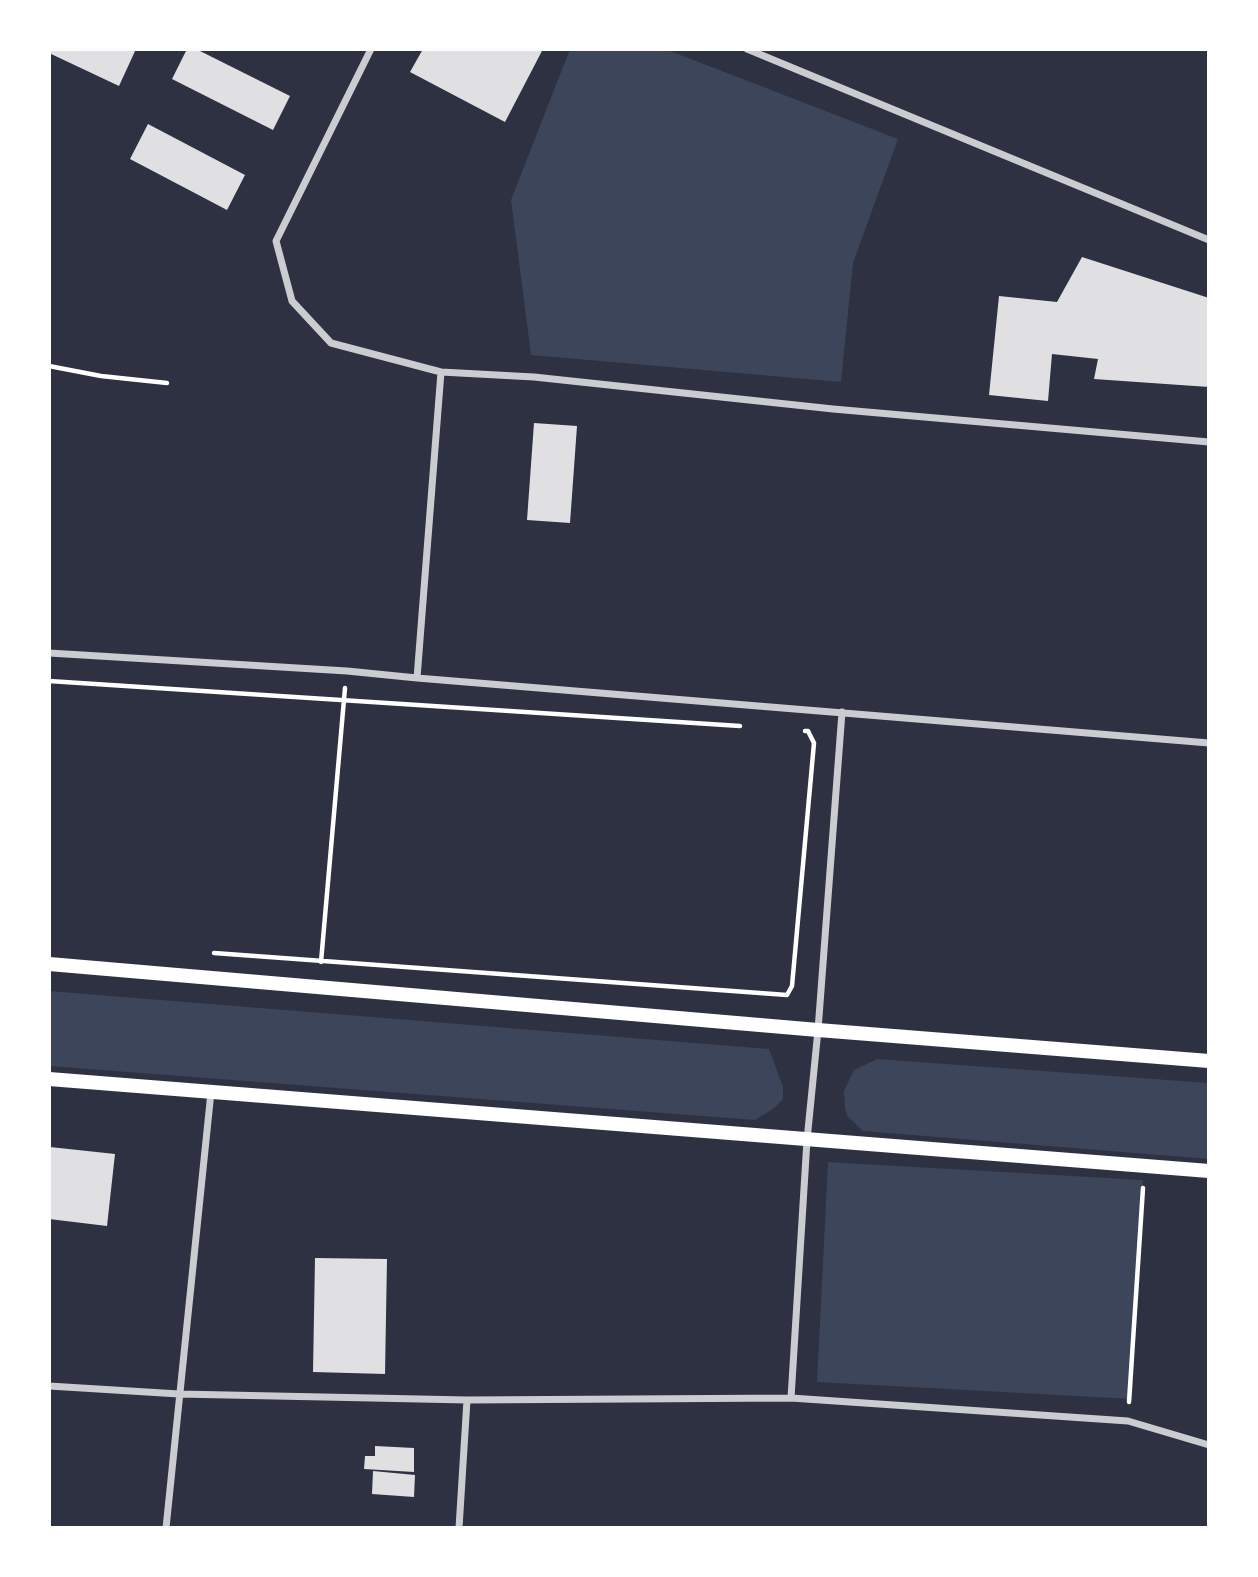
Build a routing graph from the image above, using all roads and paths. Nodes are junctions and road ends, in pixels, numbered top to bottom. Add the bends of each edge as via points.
1 (371, 49) edge
2 (747, 49) edge
3 (1209, 240) edge
4 (49, 366) edge
5 (441, 372) junction
6 (167, 383) dead end
7 (1209, 442) edge
8 (49, 653) edge
9 (347, 671) junction
10 (417, 678) junction
11 (49, 681) edge
12 (344, 699) junction
13 (842, 712) junction
14 (753, 727) dead end
15 (794, 730) dead end
16 (1209, 743) edge
17 (213, 953) dead end
18 (322, 960) junction
19 (49, 964) edge
20 (319, 987) junction
21 (818, 1030) junction
22 (1209, 1061) edge
23 (49, 1079) edge
24 (211, 1092) junction
25 (807, 1140) junction
26 (1144, 1166) junction
27 (1209, 1171) edge
28 (49, 1385) edge
29 (179, 1394) junction
30 (792, 1398) junction
31 (467, 1400) junction
32 (1128, 1421) junction
33 (1209, 1445) edge
34 (166, 1528) edge
35 (458, 1528) edge

1 - 5 street via 276,241 292,301 331,343
2 - 3 street
4 - 6 path
5 - 7 street
5 - 10 street
8 - 9 street
9 - 10 street
9 - 12 path
10 - 13 street
11 - 12 path
12 - 14 path
12 - 18 path
13 - 16 street
13 - 21 street
15 - 18 path via 808,731 814,743 792,986 787,995
17 - 18 path
18 - 20 path
19 - 20 main road
20 - 21 main road
21 - 22 main road
21 - 25 street
23 - 24 main road
24 - 25 main road
24 - 29 street
25 - 26 main road
25 - 30 street
26 - 27 main road
26 - 32 path
28 - 29 street
29 - 31 street
29 - 34 street
30 - 31 street
30 - 32 street
31 - 35 street
32 - 33 street

